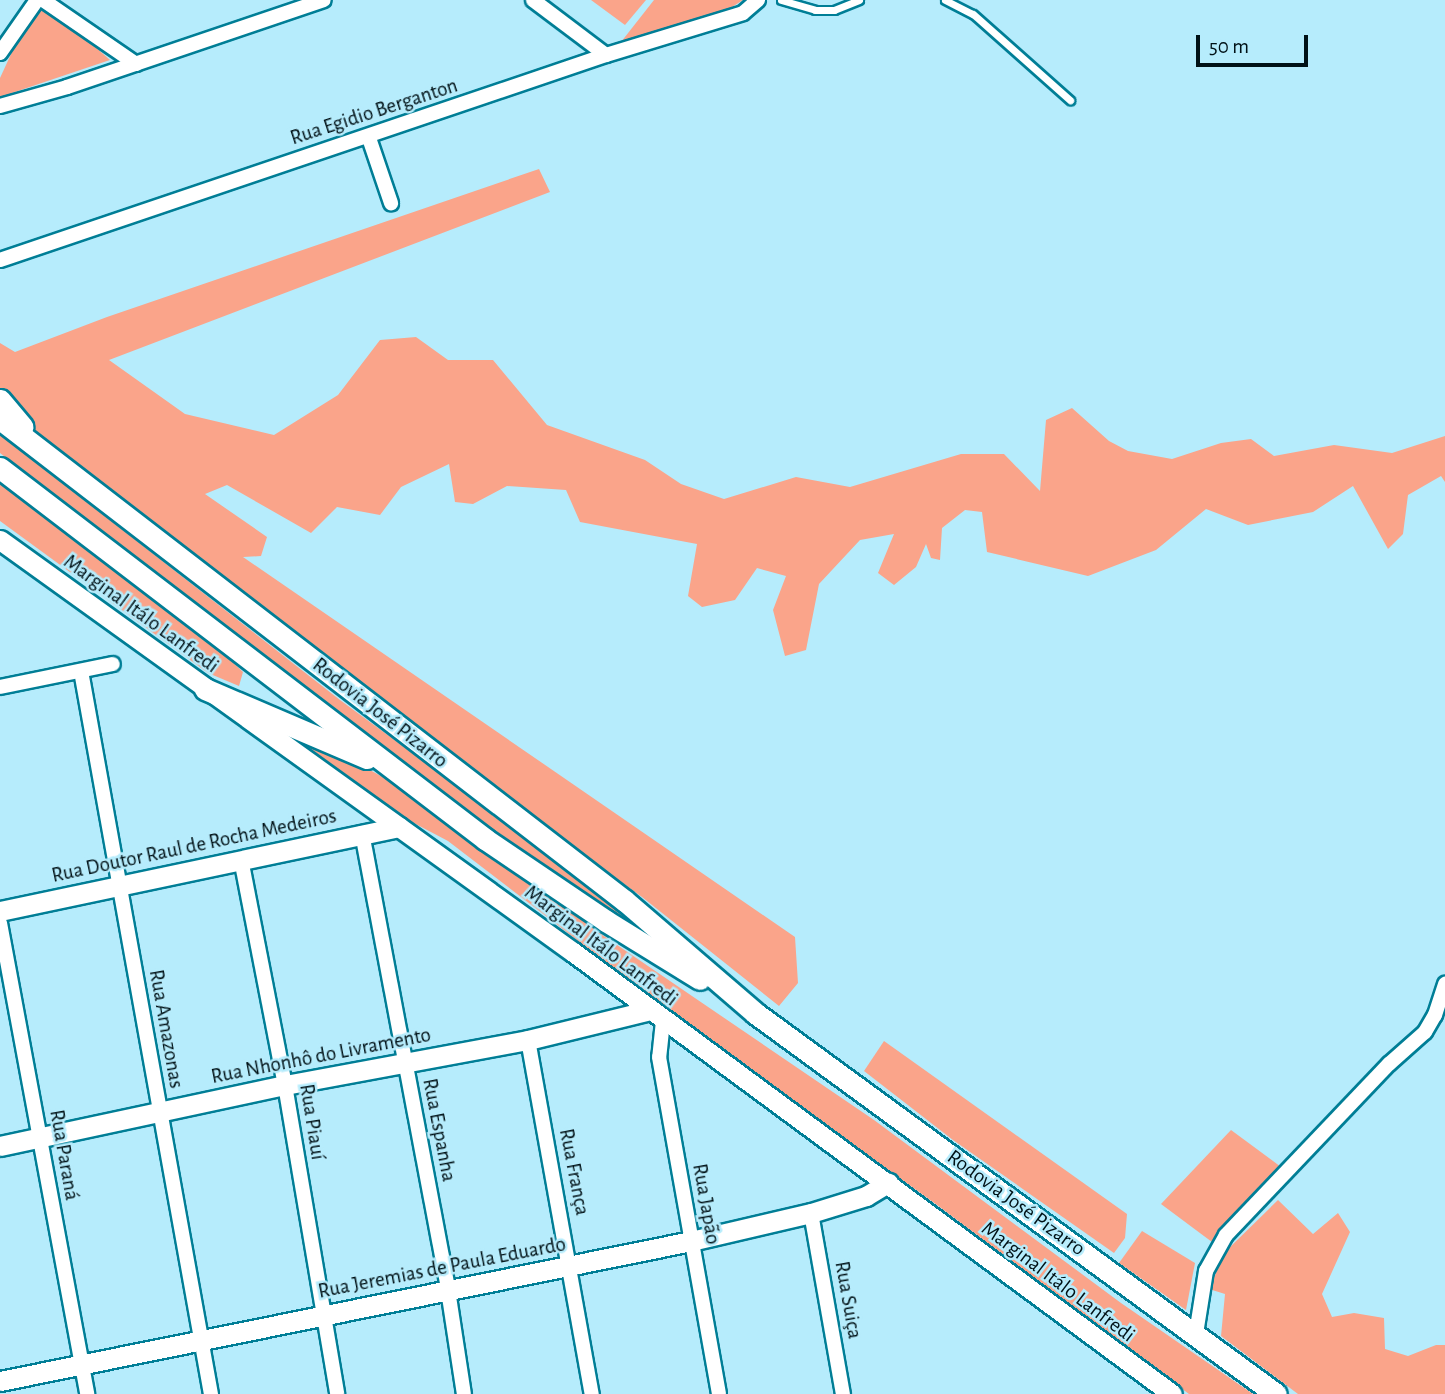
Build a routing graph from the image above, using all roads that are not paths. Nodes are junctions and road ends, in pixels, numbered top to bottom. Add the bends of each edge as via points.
1 (37, 0) edge
2 (43, 0) edge
3 (278, 0) edge
4 (324, 0) edge
5 (533, 0) edge
6 (758, 0) edge
7 (781, 0) edge
8 (859, 0) edge
9 (945, 0) edge
10 (290, 10) junction
11 (0, 53) edge
12 (606, 55) junction
13 (136, 64) junction
14 (1070, 100) dead end
15 (0, 106) edge
16 (369, 138) junction
17 (391, 203) dead end
18 (0, 260) edge
19 (2, 408) edge
20 (0, 468) edge
21 (0, 540) edge
22 (113, 664) dead end
23 (81, 671) junction
24 (0, 687) edge
25 (205, 689) junction
26 (399, 771) junction
27 (399, 827) junction
28 (362, 833) junction
29 (241, 859) junction
30 (119, 885) junction
31 (0, 911) edge
32 (0, 923) edge
33 (1445, 984) edge
34 (755, 1013) junction
35 (656, 1016) junction
36 (528, 1040) junction
37 (405, 1062) junction
38 (285, 1086) junction
39 (160, 1111) junction
40 (39, 1138) junction
41 (0, 1146) edge
42 (888, 1183) junction
43 (811, 1213) junction
44 (691, 1241) junction
45 (570, 1265) junction
46 (448, 1290) junction
47 (323, 1315) junction
48 (1196, 1334) junction
49 (201, 1340) junction
50 (80, 1364) junction
51 (0, 1381) edge
52 (87, 1394) edge
53 (211, 1394) edge
54 (337, 1394) edge
55 (464, 1394) edge
56 (592, 1394) edge
57 (719, 1394) edge
58 (844, 1394) edge
59 (1172, 1394) edge
60 (1276, 1394) edge

1 - 11 street
2 - 13 street
3 - 10 street
4 - 10 street
5 - 12 street
6 - 12 street, Rua Egidio Berganton via 743,13
7 - 8 lane via 815,10 834,10
9 - 14 lane via 973,13
10 - 13 street
12 - 16 street, Rua Egidio Berganton
13 - 15 street
16 - 17 street
16 - 18 street, Rua Egidio Berganton
19 - 34 main road, Rodovia José Pizarro via 45,452 625,901
20 - 26 main road, Rodovia José Pizarro
21 - 25 street, Marginal Itálo Lanfredi
22 - 23 street
23 - 24 street
23 - 30 street, Rua Amazonas
25 - 26 main road
25 - 27 street, Marginal Itálo Lanfredi
26 - 34 main road, Rodovia José Pizarro via 485,839 595,914
27 - 28 street, Rua Doutor Raul de Rocha Medeiros
27 - 35 street, Marginal Itálo Lanfredi
28 - 29 street, Rua Doutor Raul de Rocha Medeiros
28 - 37 street, Rua Espanha
29 - 30 street, Rua Doutor Raul de Rocha Medeiros
29 - 38 street, Rua Piauí
30 - 31 street, Rua Doutor Raul de Rocha Medeiros
30 - 39 street, Rua Amazonas
32 - 40 street, Rua Paraná
33 - 48 street via 1425,1032 1226,1235 1206,1271
34 - 48 main road, Rodovia José Pizarro
35 - 36 street, Rua Nhonhô do Livramento
35 - 42 street, Marginal Itálo Lanfredi
35 - 44 street, Rua Japão
36 - 37 street, Rua Nhonhô do Livramento
36 - 45 street, Rua França
37 - 38 street, Rua Nhonhô do Livramento
37 - 46 street, Rua Espanha
38 - 39 street, Rua Nhonhô do Livramento
38 - 47 street, Rua Piauí
39 - 40 street, Rua Nhonhô do Livramento
39 - 49 street, Rua Amazonas
40 - 41 street, Rua Nhonhô do Livramento
40 - 50 street, Rua Paraná
42 - 43 street, Rua Jeremias de Paula Eduardo via 866,1196
42 - 59 street, Marginal Itálo Lanfredi
43 - 44 street, Rua Jeremias de Paula Eduardo
43 - 58 street, Rua Suiça
44 - 45 street, Rua Jeremias de Paula Eduardo
44 - 57 street, Rua Japão
45 - 46 street, Rua Jeremias de Paula Eduardo
45 - 56 street, Rua França
46 - 47 street, Rua Jeremias de Paula Eduardo
46 - 55 street, Rua Espanha
47 - 49 street, Rua Jeremias de Paula Eduardo
47 - 54 street, Rua Piauí
48 - 60 main road, Rodovia José Pizarro
49 - 50 street, Rua Jeremias de Paula Eduardo
49 - 53 street, Rua Amazonas
50 - 51 street, Rua Jeremias de Paula Eduardo
50 - 52 street, Rua Paraná

